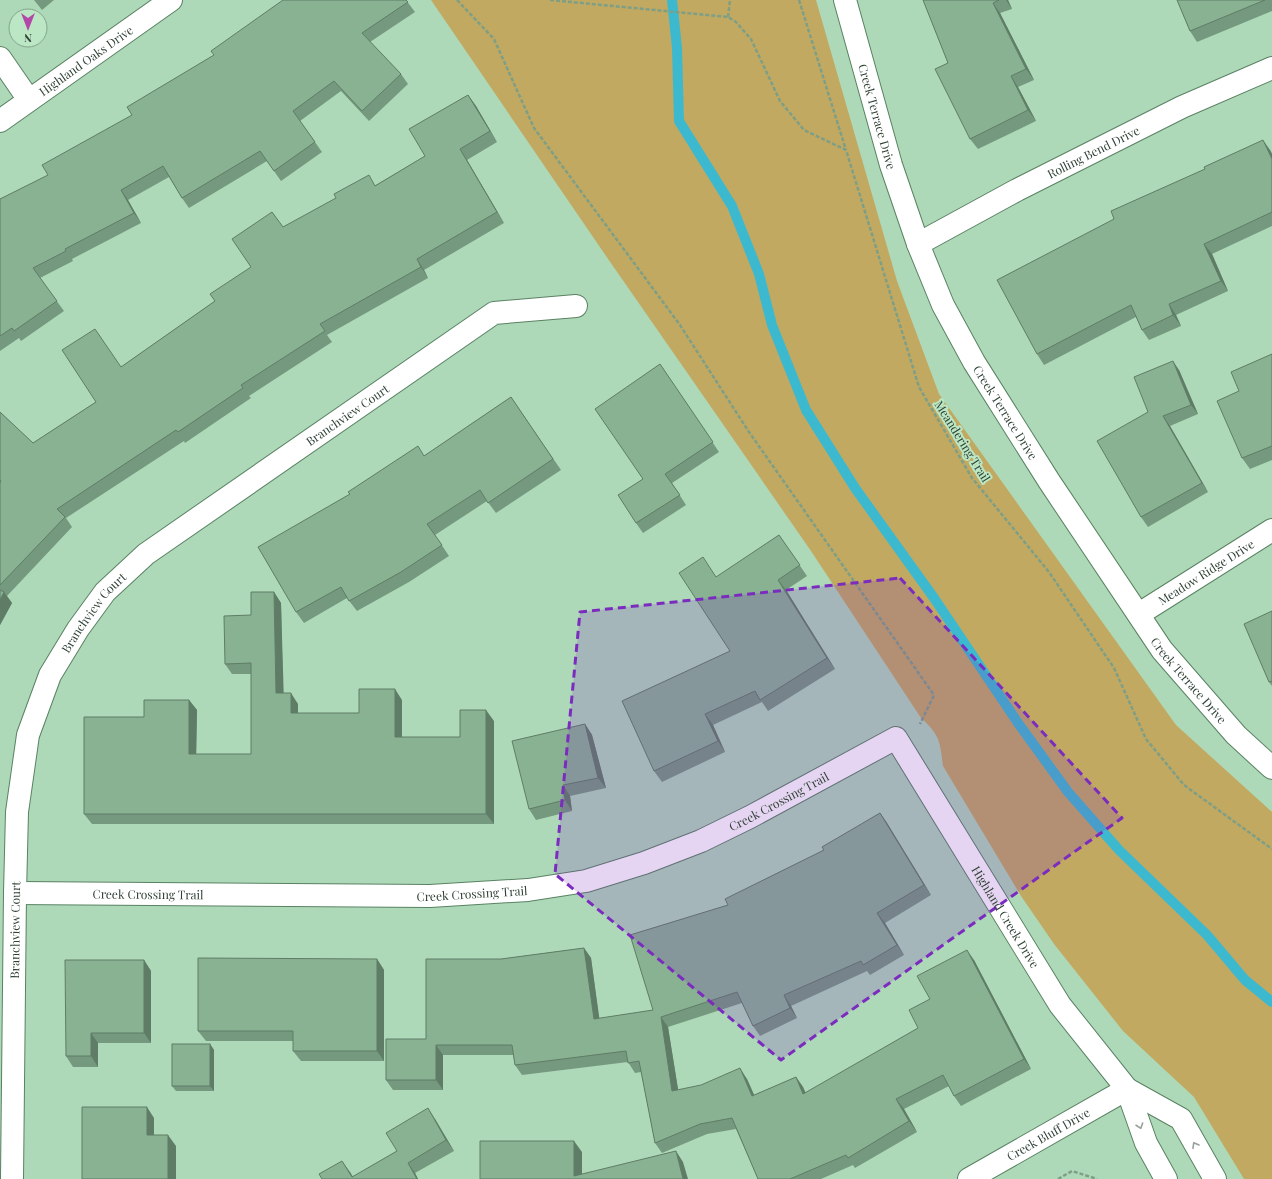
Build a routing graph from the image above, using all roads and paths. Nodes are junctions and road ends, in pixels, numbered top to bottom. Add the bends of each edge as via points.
1 (171, 0) edge
2 (457, 0) edge
3 (550, 0) edge
4 (730, 0) edge
5 (799, 0) edge
6 (845, 0) edge
7 (728, 17) junction
8 (0, 58) edge
9 (1272, 68) edge
10 (29, 100) junction
11 (0, 121) edge
12 (846, 150) junction
13 (918, 244) junction
14 (576, 306) dead end
15 (1272, 530) edge
16 (1139, 614) junction
17 (896, 738) junction
18 (1272, 768) edge
19 (1272, 849) edge
20 (14, 893) junction
21 (1127, 1089) junction
22 (12, 1179) edge
23 (969, 1179) edge
24 (1058, 1179) edge
25 (1097, 1179) edge
26 (1166, 1179) edge
27 (1215, 1179) edge

1 - 10 street, Highland Oaks Drive
2 - 17 path via 494,39 534,128 680,325 749,432 934,695 919,725
3 - 7 path
4 - 7 path
5 - 12 path, Meandering Trail
6 - 13 street, Creek Terrace Drive via 891,165
7 - 12 path via 751,39 780,101 804,130
8 - 10 street
9 - 13 street, Rolling Bend Drive via 1175,110 1017,190
10 - 11 street, Highland Oaks Drive
12 - 19 path, Meandering Trail via 919,387 972,478 1049,572 1114,668 1146,740 1184,785
13 - 16 street, Creek Terrace Drive via 944,305 974,362 1049,481
14 - 20 street, Branchview Court via 494,313 146,554 105,592 78,629 50,675 28,735 17,812
15 - 16 street, Meadow Ridge Drive
16 - 18 street, Creek Terrace Drive via 1162,650 1236,735
17 - 20 street, Creek Crossing Trail via 701,841 644,864 586,880 528,890 430,896
17 - 21 street, Highland Creek Drive via 1060,1004
20 - 22 street, Branchview Court
21 - 23 street, Creek Bluff Drive
21 -> 26 street, Highland Creek Drive via 1146,1143
27 -> 21 street, Highland Creek Drive via 1180,1120
24 - 25 path via 1072,1171

